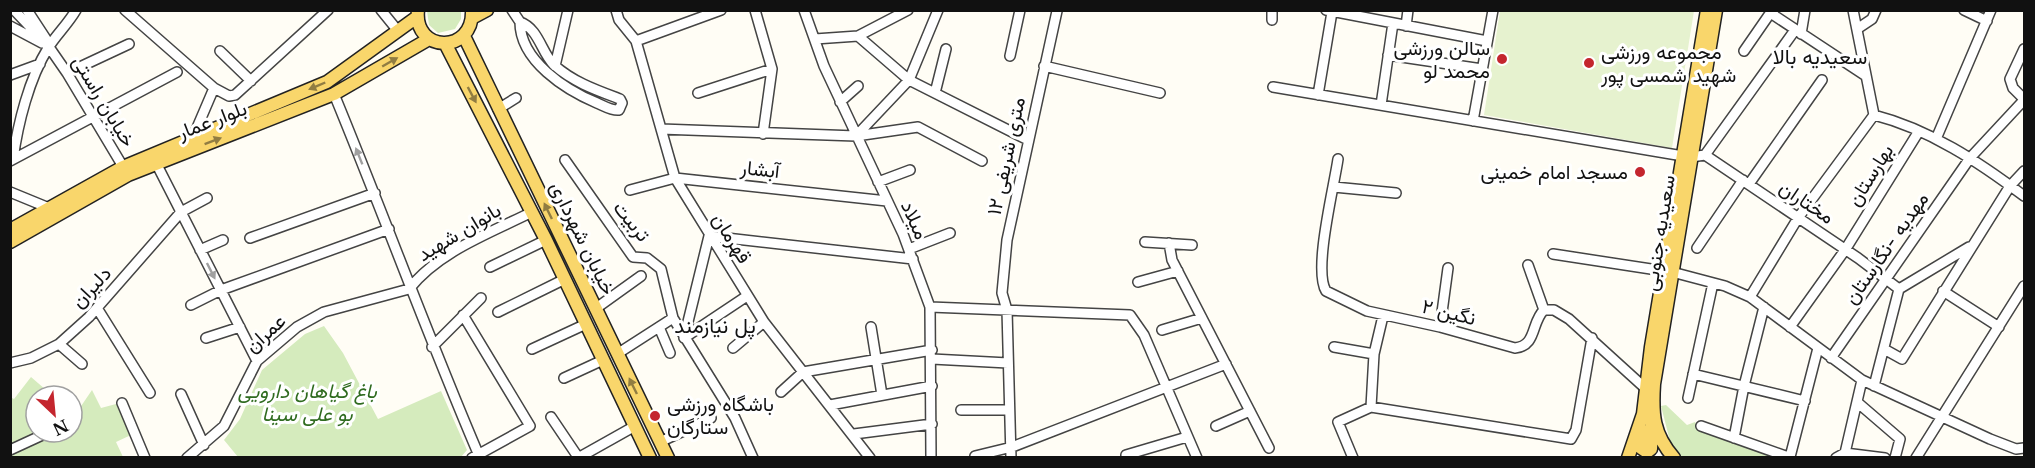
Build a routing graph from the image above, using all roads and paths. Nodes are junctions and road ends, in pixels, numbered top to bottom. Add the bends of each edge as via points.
1 (14, 10) edge
2 (27, 10) edge
3 (76, 10) edge
4 (125, 10) edge
5 (328, 10) edge
6 (381, 10) edge
7 (487, 10) edge
8 (512, 10) edge
9 (568, 10) edge
10 (616, 10) edge
11 (721, 10) edge
12 (755, 10) edge
13 (804, 10) edge
14 (892, 10) edge
15 (900, 10) edge
16 (908, 10) edge
17 (938, 10) edge
18 (1020, 10) edge
19 (1408, 10) edge
20 (1493, 10) edge
21 (1707, 10) edge
22 (1716, 10) edge
23 (1805, 10) edge
24 (1853, 10) edge
25 (1876, 10) edge
26 (1964, 10) edge
27 (1992, 10) edge
28 (1057, 11) edge
29 (1329, 11) edge
30 (1771, 11) edge
31 (417, 14) edge
32 (472, 14) edge
33 (1987, 21) junction
34 (520, 22) junction
35 (1393, 23) junction
36 (10, 26) edge
37 (1406, 26) junction
38 (1857, 29) junction
39 (398, 31) junction
40 (1798, 32) junction
41 (464, 36) junction
42 (858, 36) junction
43 (429, 39) junction
44 (815, 39) junction
45 (636, 41) junction
46 (1487, 41) junction
47 (129, 44) dead end
48 (445, 44) junction
49 (49, 47) junction
50 (946, 49) dead end
51 (2025, 49) edge
52 (219, 51) dead end
53 (1744, 51) dead end
54 (1388, 55) junction
55 (1010, 56) dead end
56 (40, 64) junction
57 (555, 66) junction
58 (1044, 66) junction
59 (772, 69) junction
60 (1482, 69) junction
61 (177, 72) dead end
62 (67, 73) junction
63 (10, 75) edge
64 (1866, 76) junction
65 (909, 80) junction
66 (1822, 80) dead end
67 (250, 81) junction
68 (858, 86) dead end
69 (1273, 87) dead end
70 (213, 88) junction
71 (698, 93) dead end
72 (935, 93) junction
73 (1160, 93) dead end
74 (334, 94) junction
75 (1318, 95) junction
76 (516, 98) dead end
77 (2025, 99) edge
78 (840, 102) junction
79 (1380, 105) junction
80 (498, 109) junction
81 (93, 114) junction
82 (1874, 115) junction
83 (1473, 121) junction
84 (661, 129) junction
85 (1919, 131) junction
86 (763, 134) junction
87 (856, 136) junction
88 (193, 137) junction
89 (1936, 139) junction
90 (1028, 140) junction
91 (1705, 155) junction
92 (1687, 157) junction
93 (1970, 158) junction
94 (1338, 159) dead end
95 (12, 160) edge
96 (565, 160) dead end
97 (982, 161) dead end
98 (156, 163) junction
99 (910, 170) dead end
100 (126, 171) junction
101 (2025, 171) edge
102 (675, 178) junction
103 (878, 182) junction
104 (1746, 182) junction
105 (2010, 186) junction
106 (1334, 187) junction
107 (630, 190) dead end
108 (10, 192) edge
109 (375, 193) junction
110 (1396, 193) dead end
111 (2025, 196) edge
112 (207, 198) dead end
113 (887, 201) junction
114 (49, 208) junction
115 (181, 212) junction
116 (532, 212) junction
117 (1798, 218) junction
118 (390, 229) junction
119 (10, 230) edge
120 (950, 233) dead end
121 (709, 236) junction
122 (250, 238) dead end
123 (223, 240) dead end
124 (546, 240) junction
125 (10, 242) edge
126 (1145, 242) dead end
127 (1169, 243) junction
128 (1192, 245) dead end
129 (1971, 246) junction
130 (1697, 248) dead end
131 (909, 249) junction
132 (200, 250) junction
133 (1845, 250) junction
134 (1553, 254) dead end
135 (913, 259) junction
136 (1528, 265) dead end
137 (490, 267) dead end
138 (1448, 268) dead end
139 (1178, 271) junction
140 (1668, 271) junction
141 (642, 276) dead end
142 (565, 279) junction
143 (1887, 279) junction
144 (1138, 282) dead end
145 (1713, 283) junction
146 (2025, 286) edge
147 (409, 289) junction
148 (1899, 290) junction
149 (221, 291) junction
150 (1943, 291) junction
151 (747, 296) junction
152 (1750, 297) junction
153 (481, 298) dead end
154 (191, 305) dead end
155 (930, 307) junction
156 (1764, 307) junction
157 (97, 308) junction
158 (595, 309) junction
159 (1008, 310) junction
160 (1544, 310) junction
161 (498, 312) dead end
162 (464, 315) junction
163 (1383, 316) junction
164 (673, 318) junction
165 (1202, 318) junction
166 (764, 322) junction
167 (586, 324) junction
168 (240, 327) junction
169 (659, 327) junction
170 (871, 327) dead end
171 (1440, 327) junction
172 (1790, 327) junction
173 (1999, 327) junction
174 (1162, 330) dead end
175 (206, 338) dead end
176 (684, 338) junction
177 (1592, 338) junction
178 (59, 344) junction
179 (432, 347) junction
180 (1334, 347) dead end
181 (733, 348) dead end
182 (1818, 348) junction
183 (532, 349) dead end
184 (1884, 349) junction
185 (670, 353) dead end
186 (617, 354) junction
187 (1374, 354) junction
188 (932, 355) junction
189 (1831, 358) junction
190 (603, 360) junction
191 (878, 360) junction
192 (257, 361) junction
193 (10, 363) edge
194 (1008, 363) junction
195 (82, 364) dead end
196 (1226, 364) junction
197 (803, 372) junction
198 (1693, 374) junction
199 (564, 378) dead end
200 (1862, 380) junction
201 (932, 386) junction
202 (1744, 386) junction
203 (1874, 386) junction
204 (1165, 388) junction
205 (1645, 388) junction
206 (781, 392) dead end
207 (150, 393) dead end
208 (181, 393) dead end
209 (882, 395) junction
210 (1688, 398) dead end
211 (1806, 401) junction
212 (1857, 402) junction
213 (122, 403) dead end
214 (830, 405) junction
215 (1371, 407) junction
216 (961, 410) dead end
217 (1009, 410) junction
218 (1250, 411) junction
219 (1647, 415) junction
220 (551, 417) dead end
221 (1942, 417) junction
222 (711, 418) dead end
223 (932, 424) junction
224 (635, 426) junction
225 (1216, 426) dead end
226 (1701, 426) dead end
227 (854, 434) junction
228 (1187, 436) junction
229 (1734, 438) junction
230 (660, 442) junction
231 (24, 444) edge
232 (204, 445) junction
233 (1012, 447) junction
234 (1269, 448) dead end
235 (2025, 448) edge
236 (10, 450) edge
237 (1845, 453) junction
238 (1126, 455) dead end
239 (477, 456) edge
240 (975, 456) edge
241 (578, 457) edge
242 (648, 457) edge
243 (1790, 457) edge
244 (145, 458) edge
245 (187, 458) edge
246 (668, 458) edge
247 (753, 458) edge
248 (870, 458) edge
249 (931, 458) edge
250 (1011, 458) edge
251 (1197, 458) edge
252 (1353, 458) edge
253 (1628, 458) edge
254 (1674, 458) edge
255 (1836, 458) edge
256 (1885, 458) edge
257 (1895, 458) edge
258 (1916, 458) edge

1 - 49 street
2 - 49 street
3 - 49 street
4 - 70 street
5 - 67 street
6 - 39 street
7 - 32 main road
8 - 34 street
9 - 57 street
10 - 45 street, قهرمان
11 - 45 street
12 - 59 street
13 - 44 street, میلاد
14 - 15 street
16 - 42 street
17 - 65 street
18 - 55 street
19 - 37 street
20 - 46 street
21 - 92 main road, سعیدیه جنوبی
22 - 92 main road, سعیدیه جنوبی
23 - 40 street
24 - 38 street
25 - 38 street via 1872,19
26 - 33 street
27 - 33 street
28 - 58 street, ۱۲ متری شریفی
29 - 35 street
29 - 75 street
30 - 40 street
30 - 53 street
31 - 39 main road, بلوار عمار
31 - 43 main road via 419,26
32 - 41 main road
33 - 89 street
34 - 57 street via 531,28
34 - 57 street via 522,35 548,75 579,95 620,110 620,99 575,80
35 - 37 street
35 - 54 street
36 - 49 street
37 - 46 street
38 - 64 street
39 -> 88 main road, بلوار عمار via 327,82
40 - 64 street
40 - 91 street
41 - 48 main road
41 - 80 main road, خیابان شهرداری
42 - 44 street
42 - 65 street
43 - 48 main road
74 -> 43 main road, بلوار عمار
44 - 78 street, میلاد
45 - 84 street, قهرمان
46 - 60 street
47 - 62 street
48 -> 116 main road, خیابان شهرداری
49 - 56 street
49 - 62 street, خیابان راستی
50 - 72 street
51 - 77 street via 2010,79
52 - 67 street
54 - 60 street
54 - 79 street
56 - 63 street
56 - 95 street
58 - 73 street
58 - 90 street, ۱۲ متری شریفی
59 - 71 street
59 - 86 street
60 - 83 street
61 - 81 street
62 - 81 street, خیابان راستی
64 - 82 street
65 - 72 street
65 - 87 street
66 - 104 street
67 - 70 street via 235,95
68 - 78 street
69 - 75 street
70 - 88 street
72 - 90 street
98 -> 74 main road, بلوار عمار
109 -> 74 street
75 - 79 street
76 - 80 street
77 - 93 street, مهدیه -نگارستان
78 - 87 street, میلاد
79 - 83 street
158 -> 80 main road, خیابان شهرداری
81 - 95 street
81 - 100 street, خیابان راستی
82 - 85 street
82 - 117 street
83 - 92 street
84 - 86 street
84 - 102 street, قهرمان
85 - 89 street
85 - 133 street, بهارستان
86 - 87 street
87 - 97 street via 918,127
87 - 103 street, میلاد
88 - 100 main road, بلوار عمار
89 - 93 street
90 - 159 street, ۱۲ متری شریفی via 1007,240 1002,293
91 - 92 street
91 - 104 street, مختاران
92 - 140 main road, سعیدیه جنوبی
93 - 105 street
93 - 143 street, مهدیه -نگارستان
94 - 106 street
96 - 164 street, تربیت via 633,257 647,258 662,269
98 - 100 main road, بلوار عمار
98 - 115 street
99 - 103 street
100 - 114 main road, بلوار عمار
100 - 125 main road, بلوار عمار
101 - 105 street
102 - 107 street, آبشار
102 - 113 street, آبشار
102 - 121 street, قهرمان
103 - 113 street, میلاد
104 - 117 street, مختاران
104 - 130 street
105 - 111 street
105 - 129 street
106 - 110 street
106 - 163 street, نگین ۲ via 1322,282 1326,291
108 - 114 street
109 - 118 street
109 - 122 street
112 - 115 street
113 - 131 street, میلاد
114 - 119 main road, بلوار عمار
115 - 132 street
115 - 157 street, دلیران
116 - 124 main road, خیابان شهرداری
116 - 147 street, بانوان شهید via 451,253
117 - 133 street, مختاران
117 - 152 street
118 - 147 street
118 - 149 street
120 - 131 street
121 - 135 street
121 - 151 street, قهرمان
121 - 176 street
123 - 132 street
124 - 137 street
124 - 142 main road, خیابان شهرداری
126 - 127 street
127 - 128 street
127 - 139 street
129 - 148 street
129 - 150 street
131 - 135 street, میلاد
132 -> 149 street
133 - 143 street, مختاران
133 - 172 street, بهارستان
134 - 140 street
135 - 155 street, میلاد
136 - 160 street
138 - 171 street
139 - 144 street
139 - 165 street
140 - 145 street
140 - 205 main road, سعیدیه جنوبی
140 - 219 main road, سعیدیه جنوبی via 1656,375
141 - 158 street
142 - 161 street
142 - 167 main road, خیابان شهرداری
143 - 148 street, مختاران
143 - 189 street, مهدیه -نگارستان
145 - 152 street
145 - 198 street
146 - 173 street
147 - 179 street
147 - 192 street, عمران via 324,312 306,321
148 - 184 street
149 - 154 street
149 - 168 street
150 - 173 street
150 - 184 street via 1902,359
151 - 166 street, قهرمان
151 - 176 street
152 - 156 street
153 - 162 street
155 - 159 street
155 - 188 street, میلاد
156 - 172 street
156 - 202 street
157 - 178 street, دلیران
157 - 207 street
158 - 186 main road, خیابان شهرداری
159 - 194 street, ۱۲ متری شریفی
159 - 204 street via 1130,315 1144,335
160 - 171 street, نگین ۲ via 1530,340 1521,347 1503,346
160 - 177 street via 1552,309 1563,315
162 - 179 street
162 - 239 street via 530,426
163 - 171 street, نگین ۲
163 - 187 street
164 - 169 street
164 - 176 street, تربیت
165 - 174 street
165 - 196 street
166 - 181 street
166 - 197 street, قهرمان
167 - 183 street
167 - 190 main road, خیابان شهرداری
168 - 175 street
168 - 192 street
169 - 185 street
169 - 186 street
170 - 191 street
172 - 182 street
173 - 221 street
176 - 247 street, تربیت via 735,418
177 - 205 street
177 - 215 street via 1576,430 1567,440
178 - 193 street, دلیران
178 - 195 street
179 - 239 street
180 - 187 street
182 - 189 street
182 - 211 street
184 - 203 street
230 -> 186 main road, خیابان شهرداری
187 - 215 street
188 - 191 street
188 - 194 street
188 - 201 street, میلاد
189 - 200 street
190 - 199 street
190 - 224 main road, خیابان شهرداری
191 - 197 street
191 - 209 street
192 - 232 street, عمران via 229,420
194 - 217 street, ۱۲ متری شریفی
196 - 204 street
196 - 218 street
197 - 206 street
197 - 214 street, قهرمان
198 - 202 street
198 - 210 street
200 - 203 street
200 - 212 street
201 - 209 street
201 - 223 street, میلاد
202 - 211 street
202 - 229 street
203 - 221 street
204 - 228 street
204 - 233 street
205 - 219 main road, سعیدیه جنوبی
208 - 232 street
209 - 214 street
211 - 243 street
212 - 237 street
212 - 257 street via 1900,438
213 - 244 street
214 - 227 street, قهرمان
215 - 252 street via 1338,422
216 - 217 street
217 - 233 street, ۱۲ متری شریفی
218 - 225 street
218 - 234 street
219 - 253 main road, سعیدیه جنوبی
219 - 254 main road
220 - 241 street
221 - 235 street via 2016,449
221 - 258 street
222 - 230 street
223 - 227 street
223 - 249 street, میلاد
224 - 241 street
224 - 242 main road, خیابان شهرداری
226 - 229 street
227 - 248 street, قهرمان
228 - 238 street
228 - 251 street
229 - 243 street
230 - 246 main road, خیابان شهرداری
231 - 236 street
232 - 245 street, عمران
233 - 240 street
233 - 250 street, ۱۲ متری شریفی
237 - 255 street
237 - 256 street

